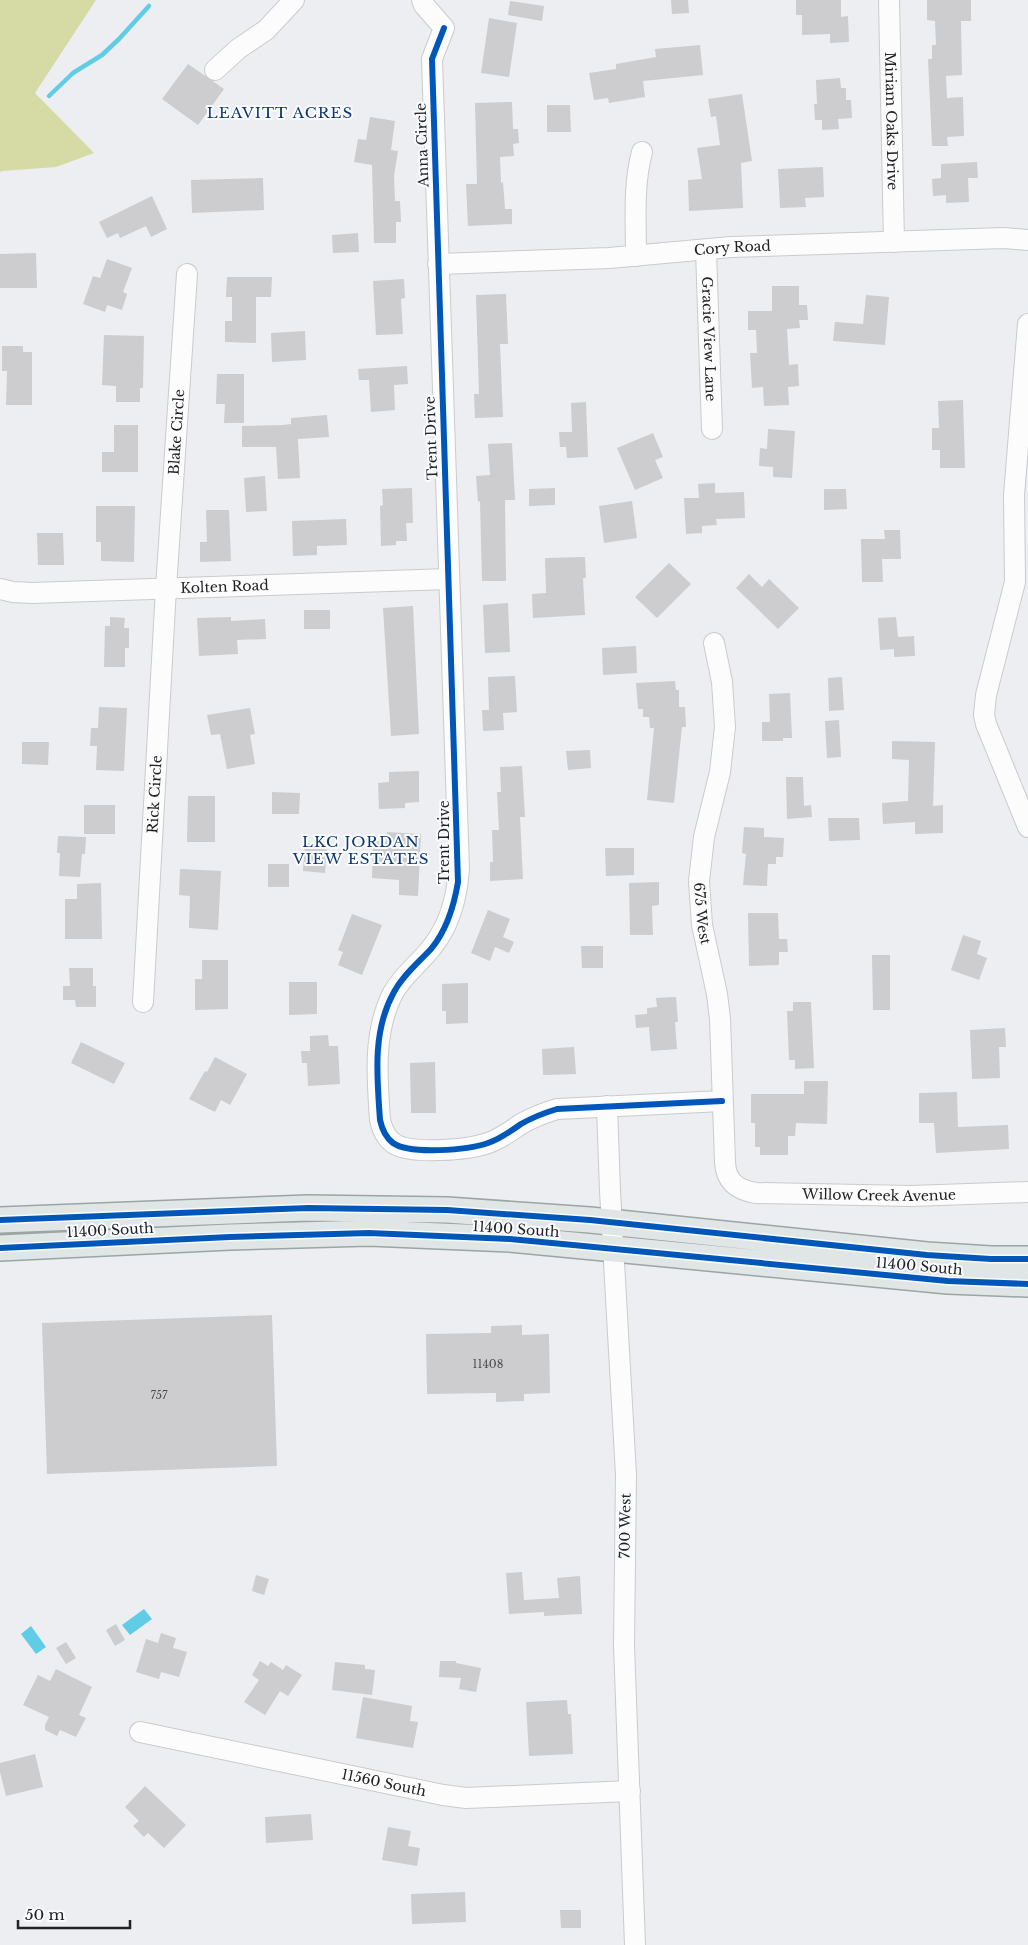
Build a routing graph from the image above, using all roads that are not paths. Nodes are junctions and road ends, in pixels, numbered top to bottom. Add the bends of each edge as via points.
1 (294, 0) edge
2 (422, 0) edge
3 (888, 0) edge
4 (215, 70) dead end
5 (642, 152) dead end
6 (1028, 240) edge
7 (894, 242) junction
8 (706, 250) junction
9 (636, 256) junction
10 (438, 264) junction
11 (187, 274) dead end
12 (1028, 324) edge
13 (712, 429) dead end
14 (449, 579) junction
15 (0, 588) edge
16 (166, 588) junction
17 (714, 643) dead end
18 (1028, 827) edge
19 (143, 1002) dead end
20 (722, 1101) junction
21 (607, 1106) junction
22 (732, 1184) joint
23 (1028, 1192) edge
24 (0, 1220) edge
25 (613, 1222) junction
26 (0, 1248) edge
27 (614, 1250) junction
28 (1028, 1258) edge
29 (1028, 1284) edge
30 (140, 1732) dead end
31 (630, 1791) junction
32 (635, 1945) edge

1 - 4 street via 266,30
2 - 10 street, Anna Circle via 444,28 432,59
3 - 7 street, Miriam Oaks Drive
5 - 9 street via 635,192
6 - 7 street, Cory Road
7 - 8 street, Cory Road
8 - 9 street, Cory Road
8 - 13 street, Gracie View Lane
9 - 10 street, Cory Road
10 - 14 street, Trent Drive
11 - 16 street, Blake Circle
12 - 18 street via 1015,487 1015,582 984,705 986,724
14 - 16 street, Kolten Road
14 - 21 street, Trent Drive via 458,882 442,933 403,978 386,1010 378,1053 382,1129 394,1144 404,1148 458,1148 488,1143 538,1115 557,1109
15 - 16 street, Kolten Road via 32,593
16 - 19 street, Rick Circle
17 - 20 street, 675 West via 722,682 725,727 720,772 704,837 699,888 702,926 720,1018
20 - 21 street, Trent Drive
20 - 22 street, 675 West via 725,1170
21 - 25 street, 700 West
22 - 23 street, Willow Creek Avenue via 756,1193 848,1196
24 - 25 main road, 11400 South via 308,1208 447,1210
25 - 27 street, 700 West
25 - 28 main road, 11400 South via 927,1255
26 - 27 main road, 11400 South via 369,1233 510,1240
27 - 29 main road, 11400 South via 948,1281
27 - 31 street, 700 West via 626,1476 624,1645
30 - 31 street, 11560 South via 466,1798
31 - 32 street, 700 West

